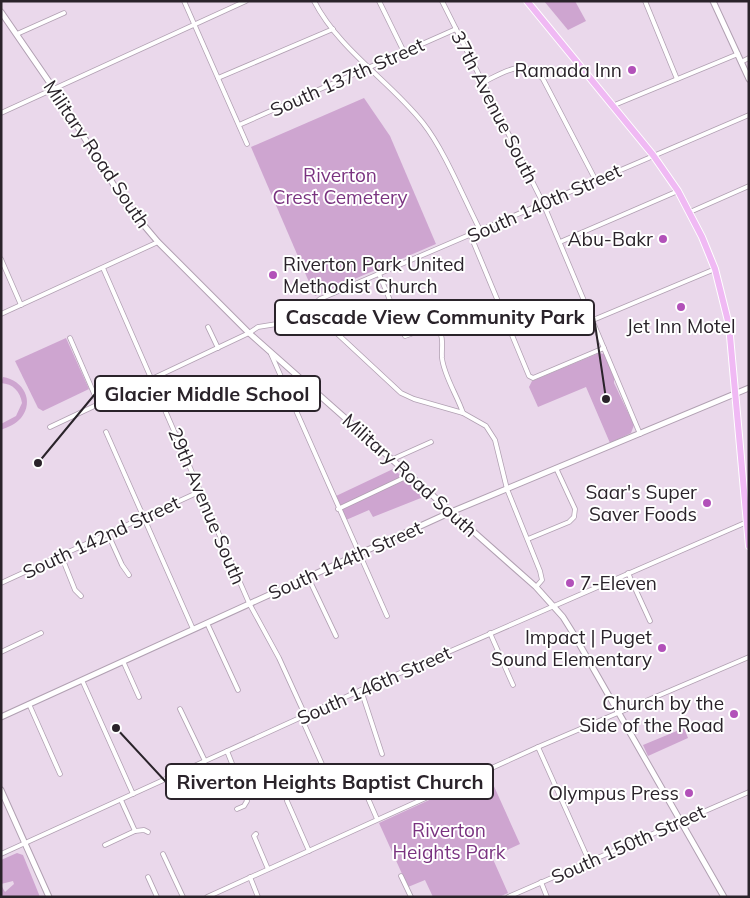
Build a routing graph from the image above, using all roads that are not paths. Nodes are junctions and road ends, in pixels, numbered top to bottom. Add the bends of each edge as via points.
1 (184, 1) edge
2 (246, 1) edge
3 (314, 1) edge
4 (379, 1) edge
5 (442, 1) edge
6 (527, 1) edge
7 (645, 1) edge
8 (713, 1) edge
9 (1, 12) edge
10 (64, 13) dead end
11 (194, 24) junction
12 (333, 29) junction
13 (456, 29) junction
14 (17, 34) junction
15 (404, 52) junction
16 (738, 54) junction
17 (749, 58) edge
18 (741, 62) junction
19 (368, 68) junction
20 (218, 78) junction
21 (677, 79) junction
22 (749, 79) edge
23 (482, 83) junction
24 (54, 89) junction
25 (612, 106) junction
26 (1, 113) edge
27 (749, 115) edge
28 (238, 125) junction
29 (247, 144) dead end
30 (653, 155) junction
31 (595, 179) junction
32 (749, 186) edge
33 (678, 191) junction
34 (543, 203) junction
35 (690, 212) junction
36 (480, 230) junction
37 (470, 234) junction
38 (158, 242) junction
39 (560, 242) junction
40 (1, 259) edge
41 (103, 268) junction
42 (715, 269) junction
43 (379, 274) junction
44 (21, 304) junction
45 (313, 309) junction
46 (1, 314) edge
47 (308, 317) junction
48 (593, 320) junction
49 (326, 323) junction
50 (208, 327) dead end
51 (249, 333) junction
52 (70, 338) dead end
53 (218, 348) junction
54 (604, 348) junction
55 (270, 352) junction
56 (152, 380) junction
57 (749, 388) edge
58 (736, 393) junction
59 (99, 405) junction
60 (463, 413) junction
61 (50, 427) dead end
62 (106, 432) dead end
63 (640, 434) junction
64 (431, 442) dead end
65 (393, 459) junction
66 (556, 468) junction
67 (410, 475) junction
68 (507, 489) junction
69 (201, 491) junction
70 (338, 509) junction
71 (452, 512) junction
72 (145, 517) junction
73 (748, 522) edge
74 (108, 534) junction
75 (528, 539) junction
76 (749, 546) edge
77 (358, 553) junction
78 (61, 555) junction
79 (628, 573) junction
80 (129, 575) dead end
81 (308, 576) junction
82 (1, 583) edge
83 (536, 587) junction
84 (81, 596) dead end
85 (250, 603) junction
86 (554, 605) junction
87 (387, 616) dead end
88 (650, 621) dead end
89 (207, 623) junction
90 (193, 629) junction
91 (490, 633) junction
92 (41, 634) dead end
93 (336, 636) dead end
94 (1, 652) edge
95 (749, 657) edge
96 (123, 661) junction
97 (82, 680) junction
98 (513, 685) dead end
99 (238, 690) dead end
100 (361, 690) junction
101 (139, 697) dead end
102 (29, 704) junction
103 (180, 709) dead end
104 (618, 713) junction
105 (303, 716) junction
106 (1, 717) edge
107 (538, 747) junction
108 (227, 751) junction
109 (382, 754) dead end
110 (205, 761) junction
111 (325, 770) dead end
112 (60, 774) dead end
113 (364, 789) dead end
114 (1, 790) edge
115 (749, 792) edge
116 (133, 794) junction
117 (120, 800) junction
118 (286, 800) dead end
119 (237, 809) dead end
120 (377, 819) junction
121 (680, 821) junction
122 (135, 831) junction
123 (148, 832) dead end
124 (256, 834) dead end
125 (25, 843) junction
126 (105, 845) dead end
127 (309, 850) junction
128 (1, 854) edge
129 (163, 854) dead end
130 (589, 861) junction
131 (268, 869) junction
132 (401, 876) dead end
133 (148, 877) dead end
134 (250, 877) junction
135 (541, 882) junction
136 (49, 897) edge
137 (157, 897) edge
138 (183, 897) edge
139 (208, 897) edge
140 (258, 897) edge
141 (410, 897) edge
142 (508, 897) edge
143 (547, 897) edge
144 (724, 897) edge

1 - 11 street
2 - 11 street
3 - 12 street
4 - 15 street
5 - 13 street, 37th Avenue South
6 - 25 main road
7 - 21 street
8 - 16 street
9 - 14 street, Military Road South
10 - 14 street
11 - 20 street
11 - 24 street
12 - 19 street
12 - 20 street
13 - 15 street, South 137th Street
13 - 23 street, 37th Avenue South
14 - 24 street, Military Road South
15 - 19 street, South 137th Street
16 - 18 street
16 - 21 street
17 - 18 street
18 - 22 street
19 - 28 street, South 137th Street
19 - 36 street via 408,104 428,129
20 - 28 street
21 - 25 street
23 - 31 street via 512,68 532,69 543,79
23 - 34 street, 37th Avenue South
24 - 26 street
24 - 38 street, Military Road South via 125,203
25 - 30 main road
27 - 30 street, South 140th Street
28 - 29 street
30 - 31 street, South 140th Street
30 - 33 main road
31 - 34 street, South 140th Street
32 - 35 street
33 - 35 main road
33 - 39 street
34 - 36 street, South 140th Street
34 - 39 street, 37th Avenue South
35 - 42 main road
36 - 37 street, South 140th Street
37 - 43 street, South 140th Street
37 - 54 street via 526,371 533,378
38 - 41 street
38 - 51 street, Military Road South
39 - 48 street, 37th Avenue South
40 - 44 street
41 - 44 street
41 - 56 street, 29th Avenue South
42 - 48 street
42 - 58 main road via 728,325
43 - 45 street, South 140th Street via 320,299
43 - 60 street via 405,336 433,326 437,328 443,340 442,359
44 - 46 street
45 - 47 street
45 - 47 street via 306,311
45 - 49 street
47 - 49 street
47 - 51 street via 258,327
48 - 54 street, 37th Avenue South
49 - 60 street via 401,392
50 - 53 street
51 - 53 street
51 - 55 street, Military Road South
52 - 59 street
53 - 56 street
54 - 63 street, 37th Avenue South
55 - 65 street, Military Road South
55 - 70 street
56 - 59 street
56 - 69 street, 29th Avenue South
57 - 58 street, South 144th Street
58 - 63 street, South 144th Street
58 - 73 main road
59 - 61 street
60 - 68 street via 480,421 490,433
62 - 72 street
63 - 66 street, South 144th Street
64 - 65 street
65 - 67 street, Military Road South
66 - 68 street, South 144th Street
66 - 75 street via 574,509 574,517 570,522
67 - 70 street
67 - 71 street, Military Road South
68 - 71 street, South 144th Street
68 - 75 street
69 - 72 street, South 142nd Street
69 - 85 street, 29th Avenue South
70 - 77 street
71 - 77 street, South 144th Street
71 - 83 street, Military Road South
72 - 74 street, South 142nd Street
72 - 90 street
73 - 76 main road
73 - 79 street, South 146th Street
74 - 78 street, South 142nd Street
74 - 80 street
75 - 83 street via 542,577
77 - 81 street, South 144th Street
77 - 87 street
78 - 82 street, South 142nd Street
78 - 84 street via 74,590
79 - 86 street, South 146th Street
79 - 88 street
81 - 85 street, South 144th Street
81 - 93 street
83 - 86 street, Military Road South
85 - 89 street, South 144th Street
85 - 105 street, 29th Avenue South via 279,658
86 - 91 street, South 146th Street
86 - 104 street, Military Road South
89 - 90 street, South 144th Street
89 - 99 street
90 - 96 street, South 144th Street
91 - 98 street
91 - 100 street, South 146th Street
92 - 94 street
95 - 104 street
96 - 97 street, South 144th Street
96 - 101 street
97 - 102 street, South 144th Street
97 - 116 street
100 - 105 street, South 146th Street
100 - 109 street
102 - 106 street, South 144th Street
102 - 112 street
103 - 110 street
104 - 107 street
104 - 121 street, Military Road South
105 - 108 street, South 146th Street
105 - 111 street, 29th Avenue South
107 - 120 street
107 - 130 street
108 - 110 street, South 146th Street
108 - 119 street via 247,801
110 - 116 street, South 146th Street
113 - 120 street
114 - 125 street
115 - 121 street, South 150th Street
116 - 117 street, South 146th Street
117 - 122 street
117 - 125 street, South 146th Street
118 - 127 street
120 - 127 street
121 - 130 street, South 150th Street
121 - 144 street, Military Road South
122 - 123 street
122 - 126 street
124 - 131 street via 254,836
125 - 128 street, South 146th Street
125 - 136 street
127 - 131 street
129 - 138 street
130 - 135 street, South 150th Street
131 - 134 street
132 - 141 street
133 - 137 street
134 - 139 street
134 - 140 street
135 - 142 street, South 150th Street
135 - 143 street

